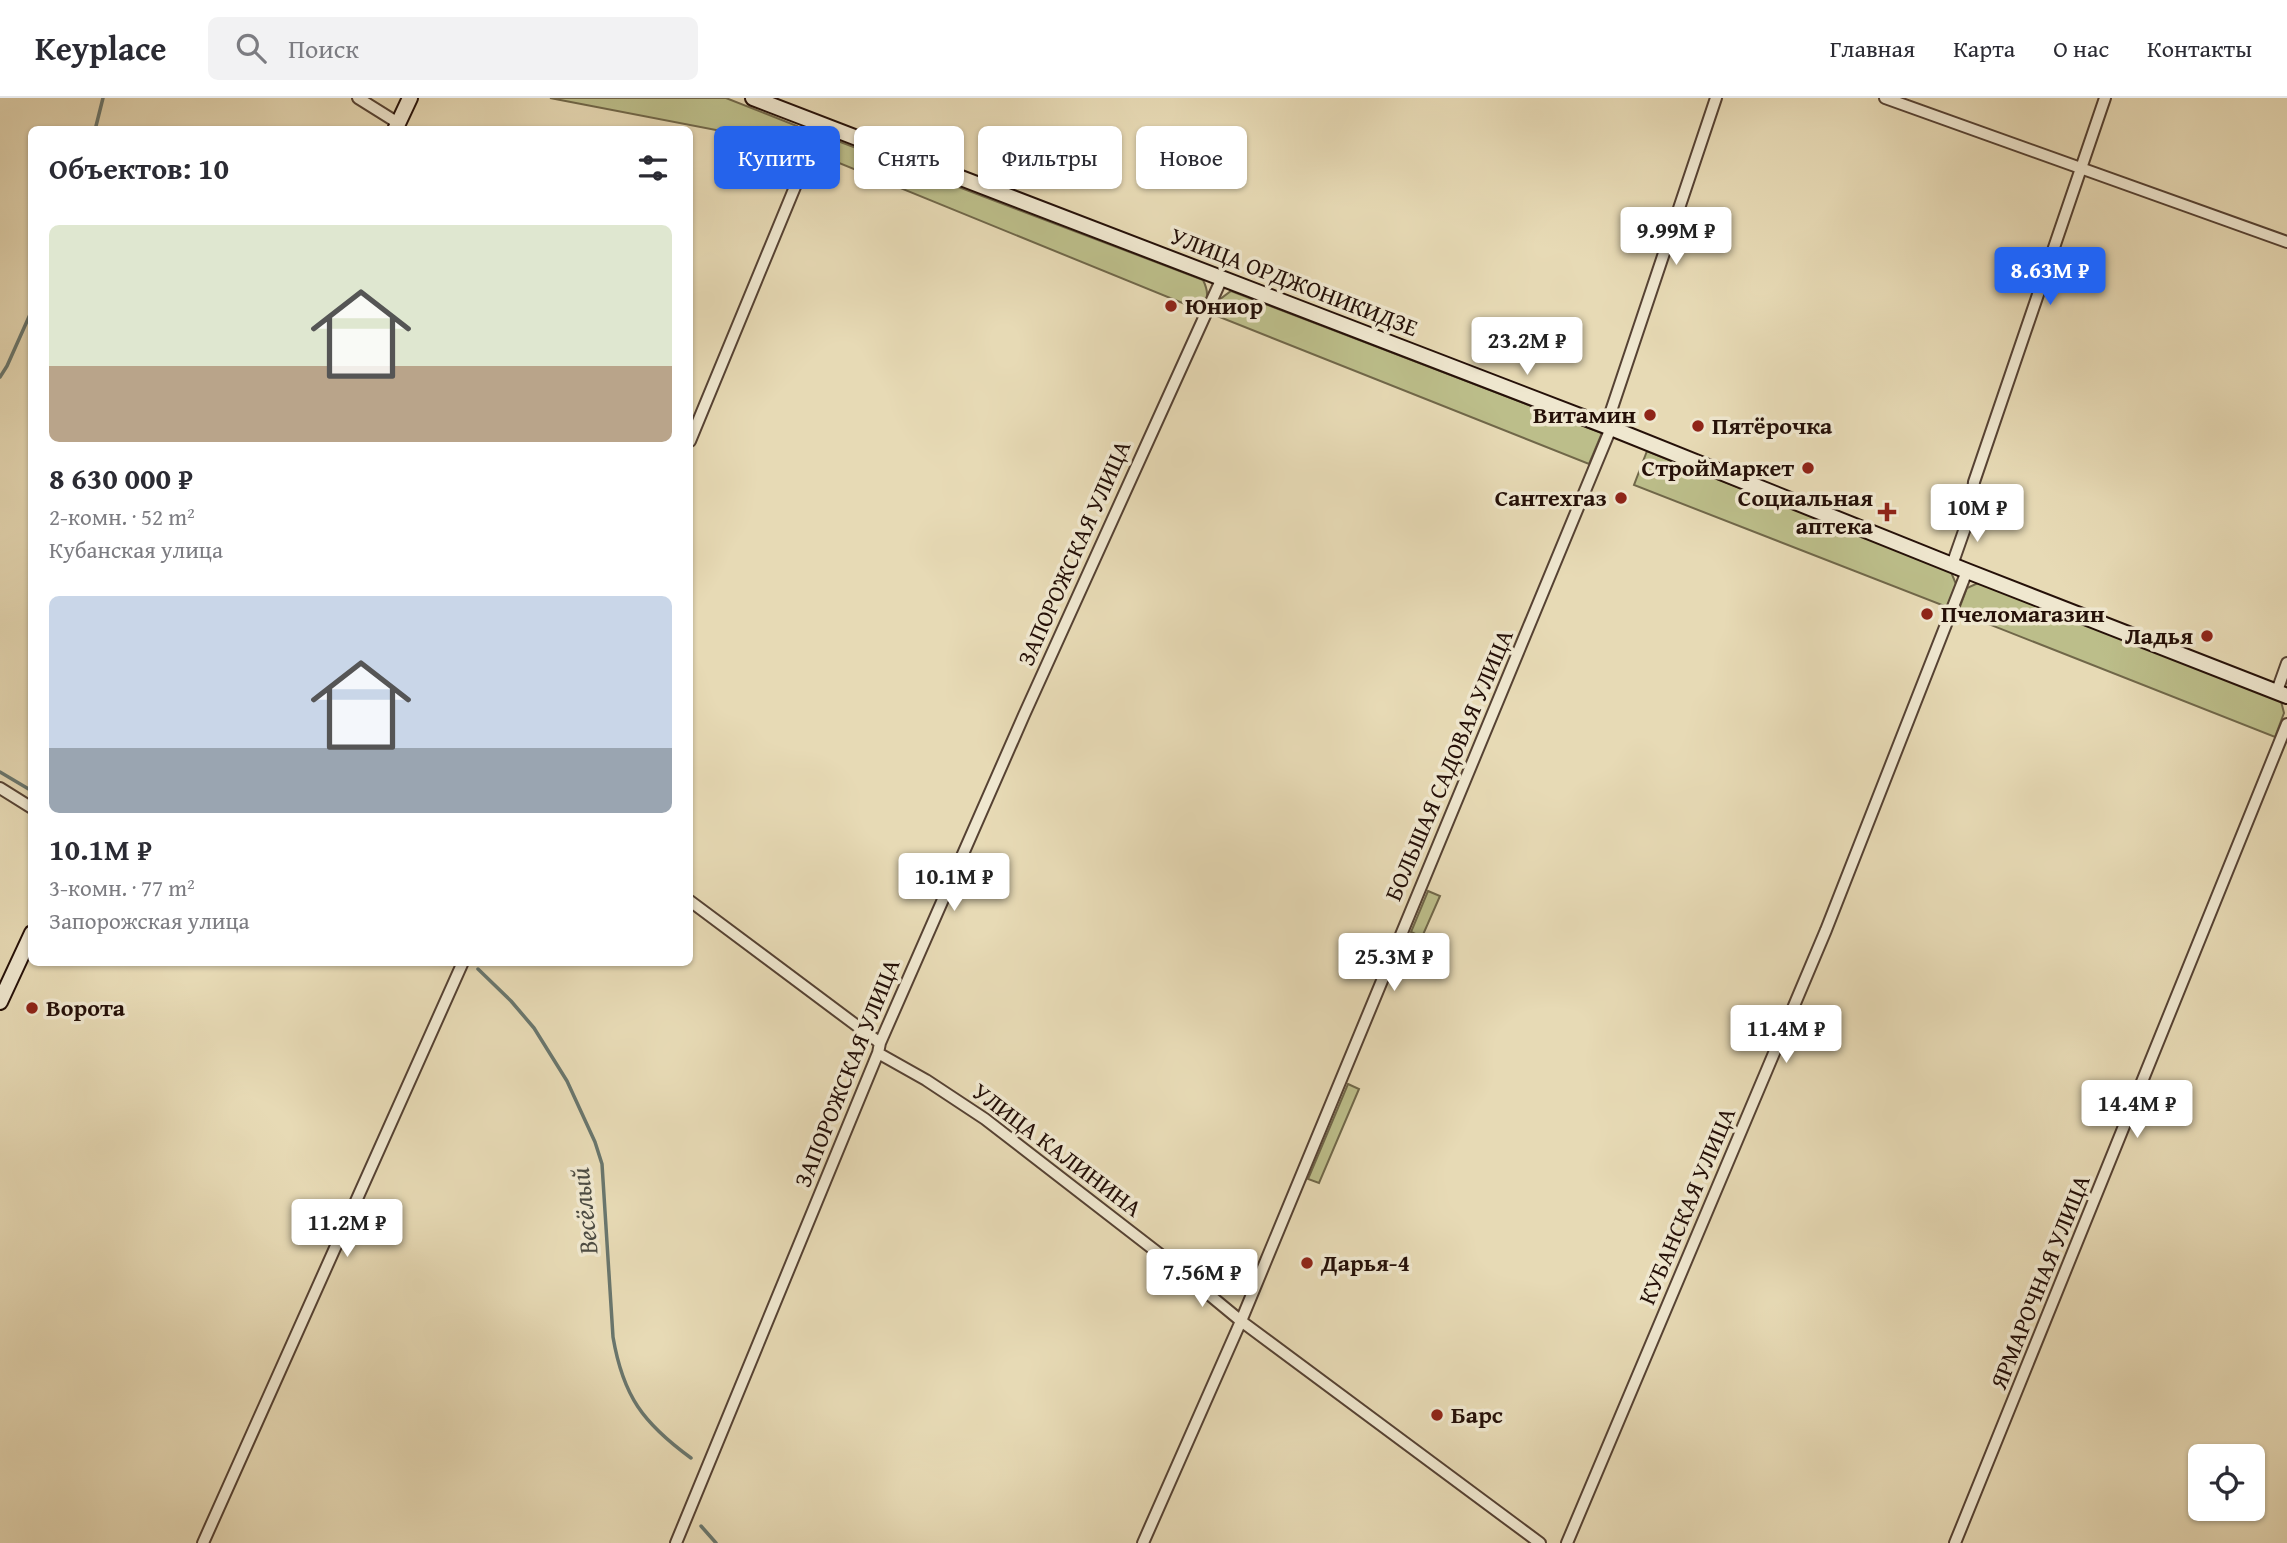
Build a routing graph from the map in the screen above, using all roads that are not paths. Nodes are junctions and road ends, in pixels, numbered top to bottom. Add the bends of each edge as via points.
1 (358, 98) edge
2 (410, 98) edge
3 (753, 98) edge
4 (1716, 98) edge
5 (1885, 98) edge
6 (2105, 98) edge
7 (821, 124) junction
8 (397, 126) edge
9 (2081, 167) junction
10 (2287, 242) edge
11 (1222, 278) junction
12 (1609, 427) junction
13 (693, 434) edge
14 (1952, 565) junction
15 (1967, 571) junction
16 (2287, 663) edge
17 (2282, 694) edge
18 (2287, 724) edge
19 (0, 789) edge
20 (28, 806) edge
21 (693, 903) edge
22 (28, 942) edge
23 (461, 966) edge
24 (0, 1002) edge
25 (879, 1048) junction
26 (1241, 1321) junction
27 (203, 1543) edge
28 (676, 1543) edge
29 (1143, 1543) edge
30 (1540, 1543) edge
31 (1567, 1543) edge
32 (1955, 1543) edge

1 - 8 street
2 - 8 main road
3 - 7 main road, УЛИЦА ОРДЖОНИКИДЗЕ
4 - 12 street, БОЛЬШАЯ САДОВАЯ УЛИЦА
5 - 9 street
6 - 9 street
7 - 11 main road, УЛИЦА ОРДЖОНИКИДЗЕ
7 - 13 street
9 - 10 street
9 - 14 street via 1974,482 1971,511
11 - 12 main road, УЛИЦА ОРДЖОНИКИДЗЕ
11 - 25 street, ЗАПОРОЖСКАЯ УЛИЦА
12 - 14 main road, УЛИЦА ОРДЖОНИКИДЗЕ
12 - 26 street, БОЛЬШАЯ САДОВАЯ УЛИЦА
14 - 15 main road, УЛИЦА ОРДЖОНИКИДЗЕ
15 - 17 main road, УЛИЦА ОРДЖОНИКИДЗЕ
15 - 31 street, КУБАНСКАЯ УЛИЦА via 1826,930
16 - 17 street
18 - 32 street, ЯРМАРОЧНАЯ УЛИЦА
19 - 20 street
21 - 25 street, УЛИЦА КАЛИНИНА
22 - 24 main road
23 - 27 street
25 - 26 street, УЛИЦА КАЛИНИНА via 985,1119
25 - 28 street, ЗАПОРОЖСКАЯ УЛИЦА
26 - 29 street, БОЛЬШАЯ САДОВАЯ УЛИЦА
26 - 30 street, УЛИЦА КАЛИНИНА

